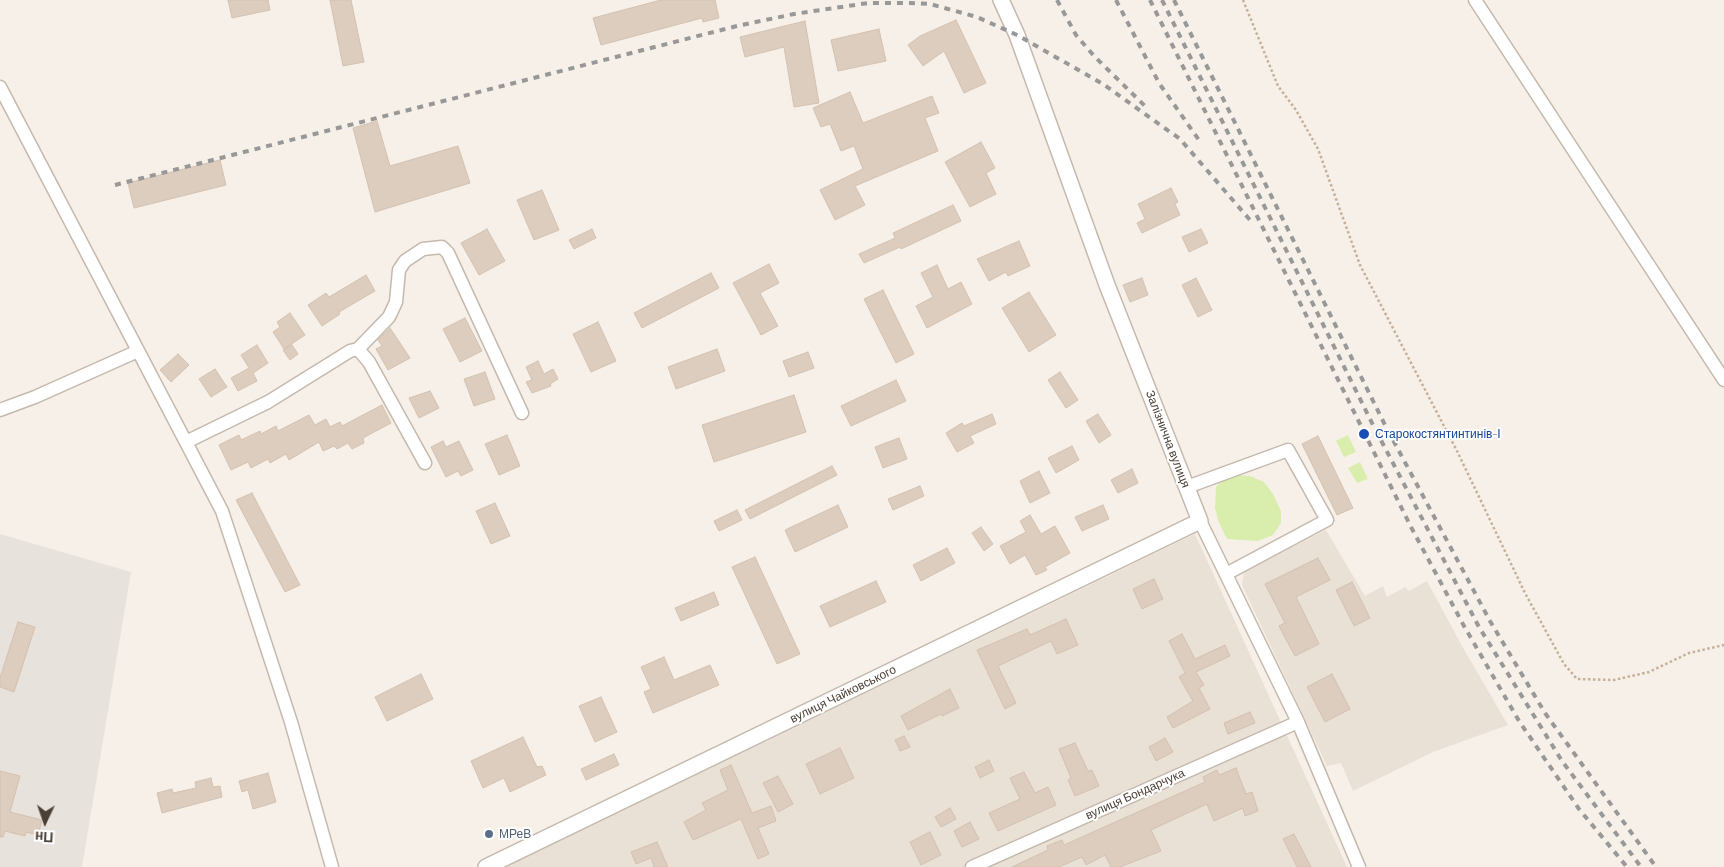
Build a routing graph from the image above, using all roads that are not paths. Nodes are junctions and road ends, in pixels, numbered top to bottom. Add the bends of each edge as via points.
1 (1001, 0) edge
2 (1475, 0) edge
3 (0, 87) edge
4 (358, 349) junction
5 (138, 351) junction
6 (1724, 380) edge
7 (0, 410) edge
8 (522, 413) dead end
9 (186, 442) junction
10 (425, 463) dead end
11 (1187, 487) junction
12 (1200, 521) junction
13 (1226, 574) junction
14 (1298, 722) junction
15 (332, 867) edge
16 (486, 867) edge
17 (972, 867) edge
18 (1359, 867) edge

1 - 11 street, Залізнична вулиця via 1018,34 1107,285
2 - 6 street
3 - 5 street
4 - 8 street via 389,317 396,302 399,270 405,260 423,249 442,247 448,253
4 - 9 street via 268,402
4 - 10 street via 369,362
5 - 7 street
5 - 9 street
9 - 15 street via 222,511 291,722
11 - 12 street, Залізнична вулиця
11 - 13 street via 1288,450 1327,520
12 - 13 street, Залізнична вулиця
12 - 16 street, вулиця Чайковського
13 - 14 street, Залізнична вулиця
14 - 17 street, вулиця Бондарчука
14 - 18 street, Залізнична вулиця

